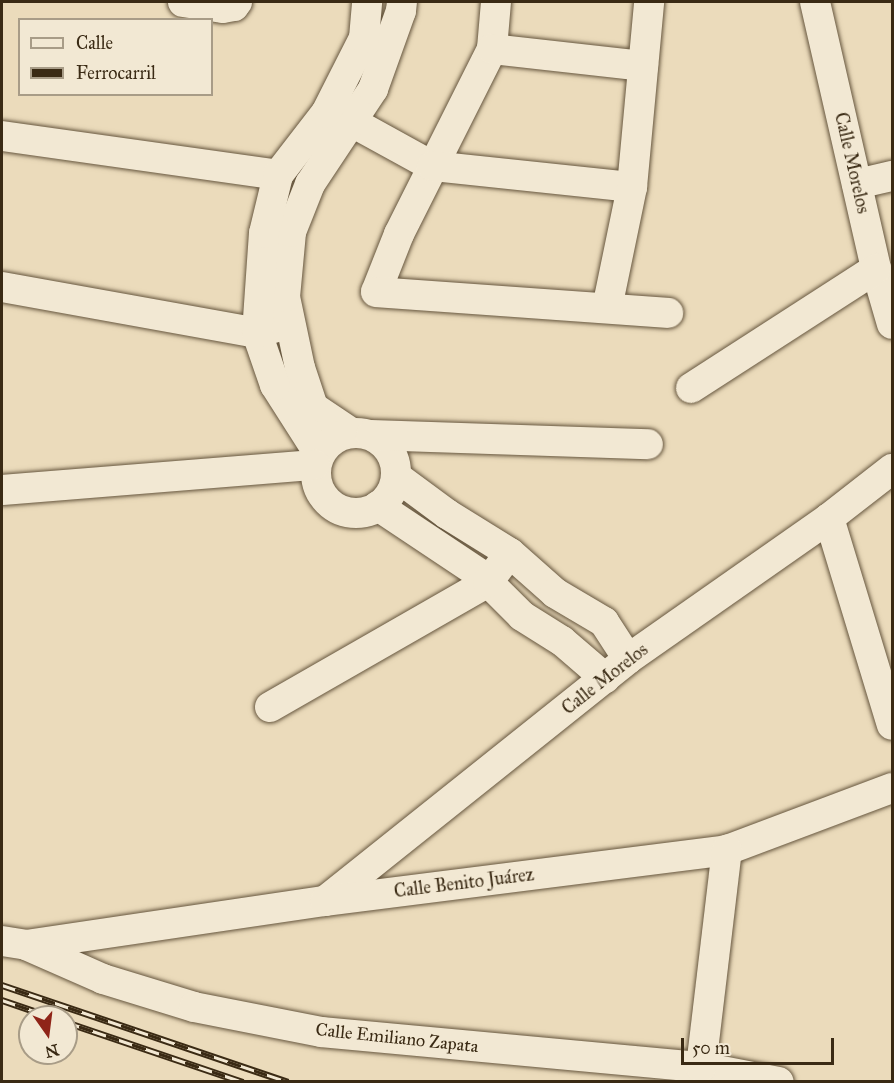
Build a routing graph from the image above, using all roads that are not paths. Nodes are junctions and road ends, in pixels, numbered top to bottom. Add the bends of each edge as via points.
1 (183, 2) edge
2 (237, 2) edge
3 (367, 2) edge
4 (402, 2) edge
5 (496, 2) edge
6 (649, 2) edge
7 (815, 2) edge
8 (492, 49) junction
9 (643, 66) junction
10 (339, 117) junction
11 (2, 136) edge
12 (432, 166) junction
13 (278, 176) junction
14 (892, 176) edge
15 (857, 184) junction
16 (632, 187) junction
17 (876, 269) junction
18 (2, 287) edge
19 (607, 308) junction
20 (668, 313) dead end
21 (288, 324) junction
22 (892, 324) edge
23 (257, 333) junction
24 (691, 388) dead end
25 (360, 434) junction
26 (648, 444) dead end
27 (317, 460) junction
28 (892, 469) edge
29 (397, 477) junction
30 (2, 490) edge
31 (378, 506) junction
32 (830, 518) junction
33 (510, 553) junction
34 (488, 582) junction
35 (628, 659) junction
36 (605, 678) junction
37 (270, 707) dead end
38 (892, 725) edge
39 (892, 788) edge
40 (727, 850) junction
41 (325, 901) junction
42 (14, 943) edge
43 (701, 1067) junction
44 (779, 1082) edge

1 - 2 street via 223,8
3 - 10 street via 363,39
4 - 10 street via 373,89
5 - 8 street
6 - 9 street
7 - 15 street, Calle Morelos
8 - 9 street
8 - 12 street
9 - 16 street
10 - 12 street
10 - 13 street
10 - 21 street via 291,232 285,297
11 - 13 street
12 - 16 street
12 - 19 street via 376,292
13 - 23 street via 264,233
14 - 15 street
15 - 17 street, Calle Morelos
16 - 19 street
17 - 22 street, Calle Morelos
17 - 24 street
18 - 23 street
19 - 20 street
21 - 23 street
21 - 25 street via 313,407
23 - 27 street via 275,386
25 - 26 street
25 - 27 street via 330,441
25 - 29 street via 392,452
27 - 30 street
27 - 31 street via 318,491 337,510 363,514
28 - 32 street, Calle Morelos
29 - 31 street via 386,501
29 - 33 street
31 - 34 street
32 - 35 street, Calle Morelos
32 - 38 street
33 - 34 street
33 - 35 street via 555,593 604,622
34 - 36 street via 522,616 562,641
34 - 37 street
35 - 36 street, Calle Morelos
36 - 41 street, Calle Morelos
39 - 40 street, Calle Benito Juárez
40 - 41 street, Calle Benito Juárez
40 - 43 street
41 - 42 street, Calle Benito Juárez
42 - 43 street, Calle Emiliano Zapata via 103,979 194,1007 321,1032
43 - 44 street, Calle Emiliano Zapata

